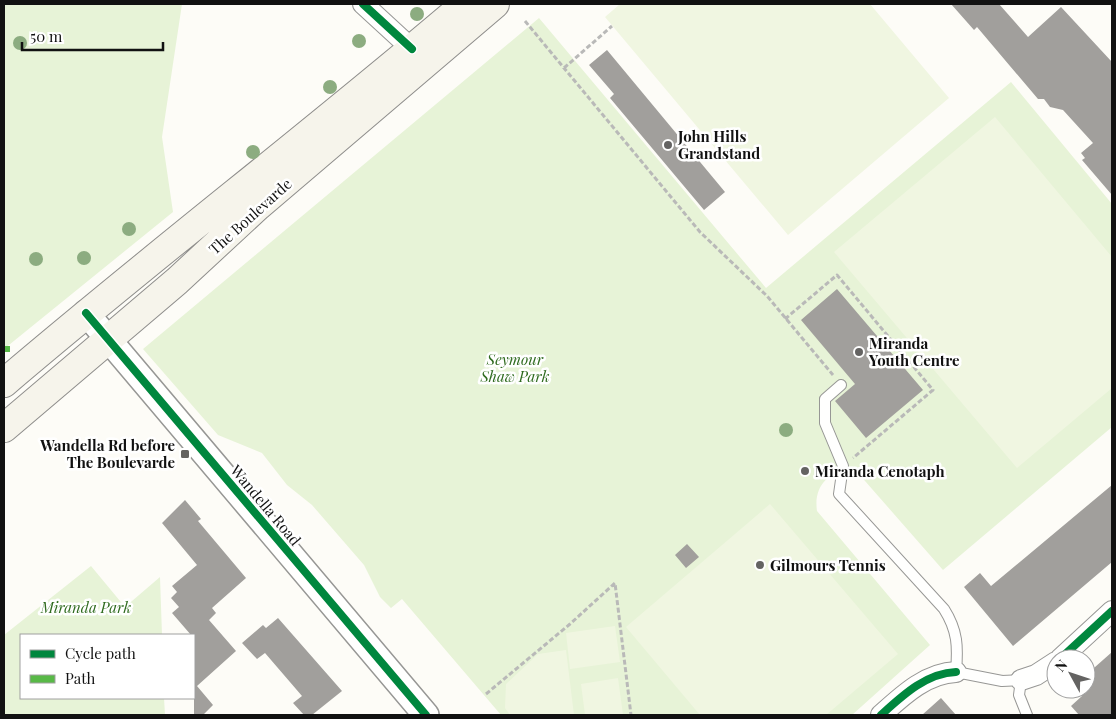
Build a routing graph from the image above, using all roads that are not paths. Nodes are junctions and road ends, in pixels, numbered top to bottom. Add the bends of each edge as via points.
1 (363, 4) edge
2 (465, 4) edge
3 (495, 4) edge
4 (412, 50) junction
5 (86, 313) junction
6 (108, 340) junction
7 (4, 383) edge
8 (841, 385) road end
9 (4, 428) edge
10 (1112, 611) edge
11 (1071, 649) edge
12 (1046, 669) edge
13 (956, 672) junction
14 (1021, 680) junction
15 (426, 715) edge
16 (881, 715) edge
17 (1027, 715) edge

1 - 4 street
2 - 4 main road, The Boulevarde
3 - 6 main road, The Boulevarde via 258,206
4 - 5 main road, The Boulevarde
5 - 6 street, Wandella Road
5 - 7 main road, The Boulevarde
6 - 9 main road, The Boulevarde
6 - 15 street, Wandella Road
8 - 13 lane via 825,399 824,410 825,423 844,466 839,494 944,609 957,639
10 - 11 street
12 - 14 street
13 - 14 lane via 1002,681
13 - 16 street via 926,680
14 - 17 lane via 1019,695

